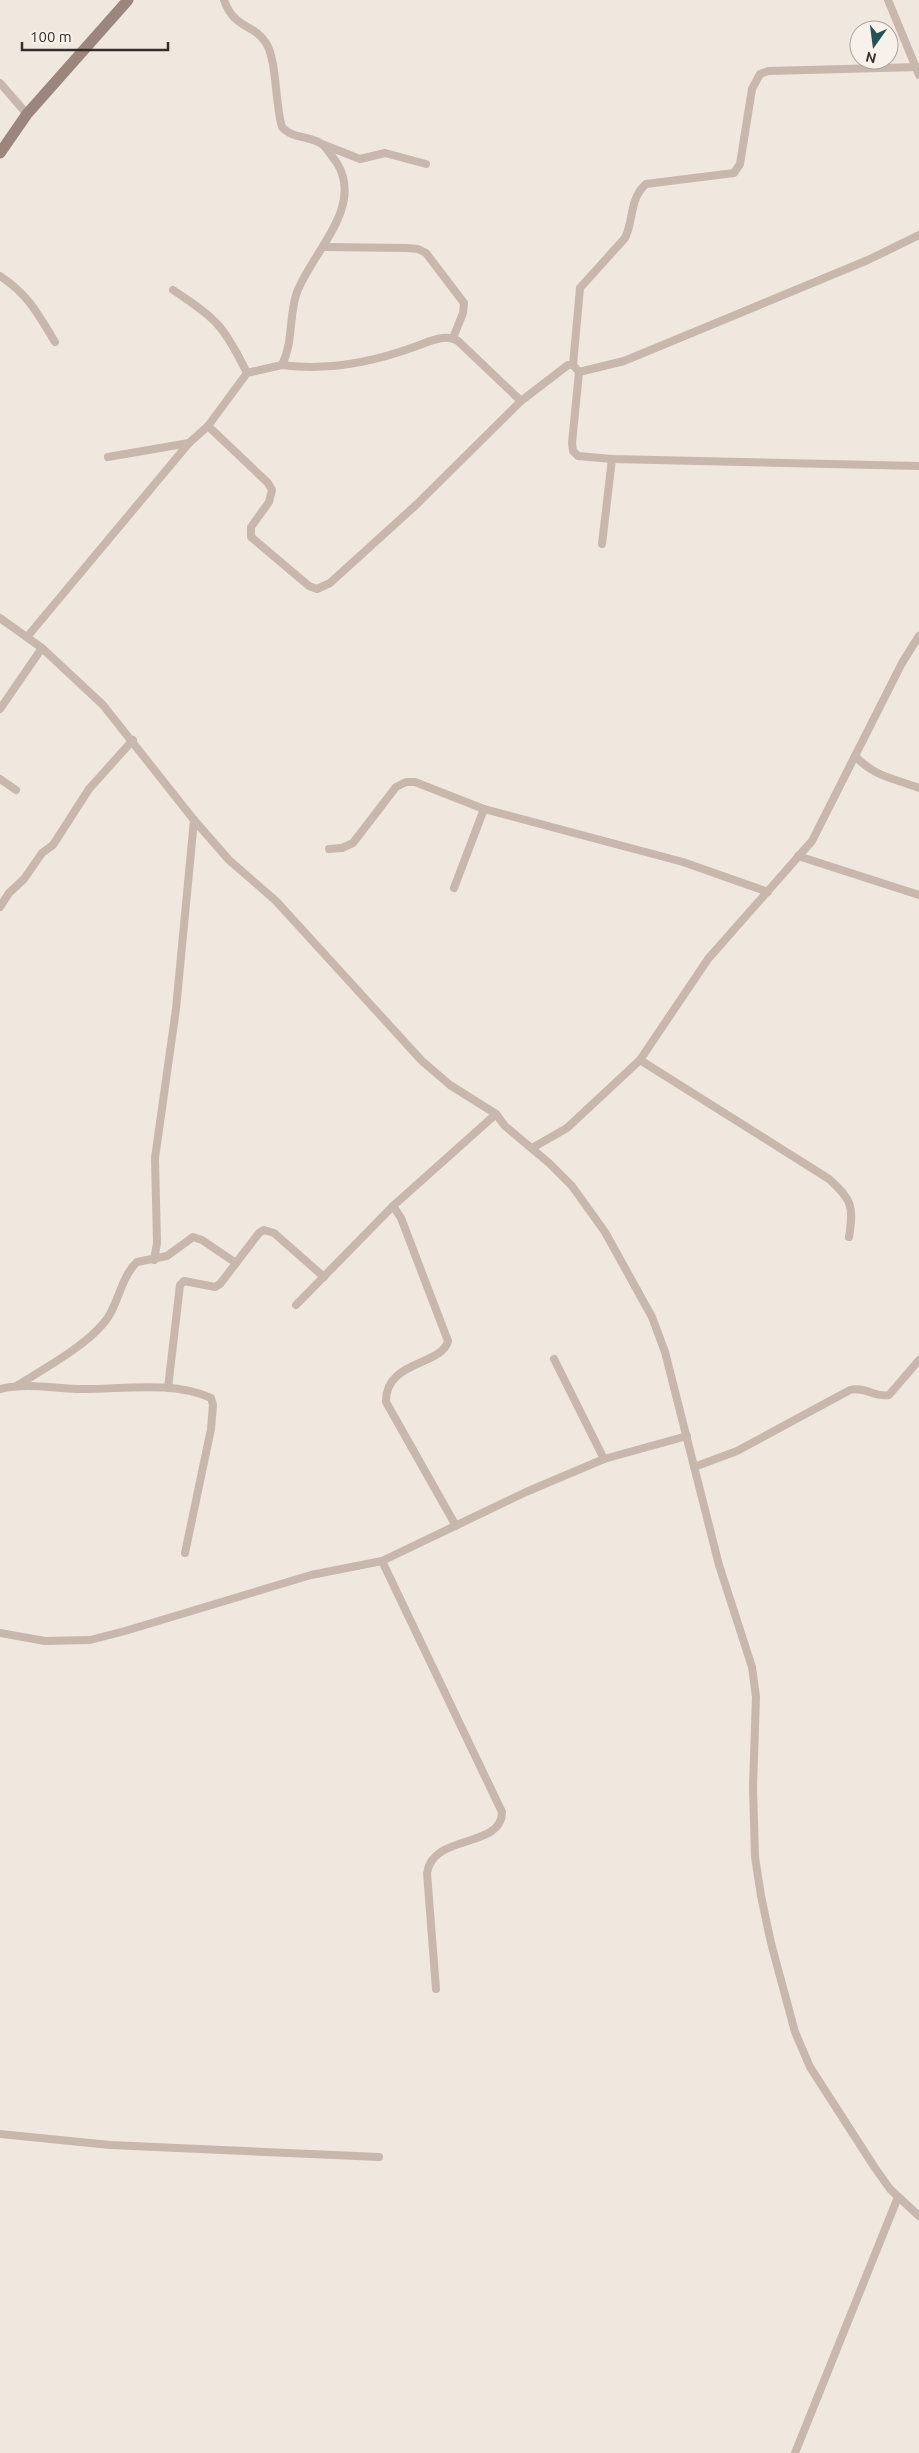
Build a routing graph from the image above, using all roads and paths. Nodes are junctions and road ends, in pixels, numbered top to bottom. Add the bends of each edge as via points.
1 (128, 0) edge
2 (224, 0) edge
3 (888, 0) edge
4 (918, 67) edge
5 (919, 75) edge
6 (0, 83) edge
7 (27, 114) junction
8 (322, 144) junction
9 (0, 153) edge
10 (426, 164) dead end
11 (919, 235) edge
12 (324, 247) junction
13 (0, 276) edge
14 (173, 290) dead end
15 (453, 338) junction
16 (55, 342) dead end
17 (282, 365) junction
18 (573, 365) junction
19 (579, 372) junction
20 (247, 373) junction
21 (521, 401) junction
22 (208, 426) junction
23 (188, 443) junction
24 (108, 457) dead end
25 (612, 459) junction
26 (919, 466) edge
27 (602, 544) dead end
28 (0, 618) edge
29 (27, 636) junction
30 (919, 636) edge
31 (42, 648) junction
32 (0, 709) edge
33 (133, 740) junction
34 (855, 756) junction
35 (0, 779) edge
36 (919, 788) edge
37 (16, 790) dead end
38 (484, 809) junction
39 (194, 820) junction
40 (329, 849) dead end
41 (798, 856) junction
42 (454, 888) dead end
43 (768, 892) junction
44 (919, 895) edge
45 (0, 907) edge
46 (640, 1060) junction
47 (496, 1114) junction
48 (532, 1148) junction
49 (393, 1206) junction
50 (849, 1237) dead end
51 (154, 1260) junction
52 (236, 1263) junction
53 (324, 1277) junction
54 (296, 1305) dead end
55 (554, 1358) dead end
56 (919, 1360) edge
57 (18, 1385) junction
58 (168, 1388) junction
59 (0, 1389) edge
60 (687, 1436) junction
61 (604, 1459) junction
62 (694, 1467) junction
63 (456, 1526) junction
64 (185, 1553) dead end
65 (382, 1562) junction
66 (0, 1632) edge
67 (436, 1989) dead end
68 (0, 2134) edge
69 (378, 2157) dead end
70 (898, 2197) junction
71 (919, 2216) edge
72 (795, 2453) edge

1 - 7 street
2 - 8 street via 232,17 259,36 270,50 282,127 290,134
3 - 4 street
4 - 5 street
4 - 18 street via 760,74 752,89 740,164 734,174 646,184 638,191 625,238 580,288
6 - 7 street
7 - 9 street
8 - 10 street via 360,159 385,153
8 - 12 street via 337,164 344,191 337,219
11 - 19 street via 868,260 624,361
12 - 15 street via 407,248 426,253 464,303 464,313
12 - 17 street via 296,295 287,356
13 - 16 street via 16,286 31,302
14 - 20 street via 219,323
15 - 17 street via 442,338 390,356 345,364 318,368
15 - 21 street
17 - 20 street
18 - 19 street
18 - 21 street via 564,366
19 - 25 street via 573,451 586,458
20 - 22 street
21 - 22 street via 409,511 330,583 317,589 309,586 251,537 251,527 270,502 272,490
22 - 23 street
23 - 24 street
23 - 29 street
25 - 26 street
25 - 27 street
28 - 29 street
29 - 31 street
30 - 34 street
31 - 32 street
31 - 33 street via 103,705
33 - 39 street
33 - 45 street via 89,789 52,845 42,853
34 - 36 street via 866,768
34 - 41 street via 812,841
35 - 37 street
38 - 40 street via 415,782 406,782 396,787 353,843
38 - 42 street
38 - 43 street via 683,862
39 - 47 street via 230,860 276,901 422,1061 450,1086
39 - 51 street via 176,1009 155,1158 157,1243
41 - 43 street
41 - 44 street
43 - 46 street via 697,974
46 - 48 street via 573,1123
46 - 50 street via 829,1179 843,1191 852,1205
47 - 48 street via 505,1126
47 - 49 street
48 - 60 street via 589,1207 652,1317 665,1352
49 - 53 street
49 - 63 street via 401,1218 448,1341 442,1350 396,1376 388,1384 386,1402
51 - 52 street via 167,1256 193,1237
51 - 57 street via 141,1260 133,1266 110,1314 99,1328 62,1358
52 - 53 street via 259,1233 269,1230
52 - 58 street via 225,1280 215,1286 190,1280 184,1280 180,1285
53 - 54 street
55 - 61 street
56 - 62 street via 889,1395 862,1389 850,1390 737,1451
57 - 58 street via 75,1389
57 - 59 street
58 - 64 street via 211,1398 213,1404
60 - 61 street
60 - 62 street
61 - 63 street
62 - 70 street via 719,1566 752,1667 756,1697 753,1787 756,1856 761,1896 782,1986 795,2032 810,2067 875,2168
63 - 65 street
65 - 66 street via 311,1575 90,1640 45,1641
65 - 67 street via 502,1812 496,1829 438,1852 429,1862 427,1873
68 - 69 street via 110,2146
70 - 71 street
70 - 72 street

